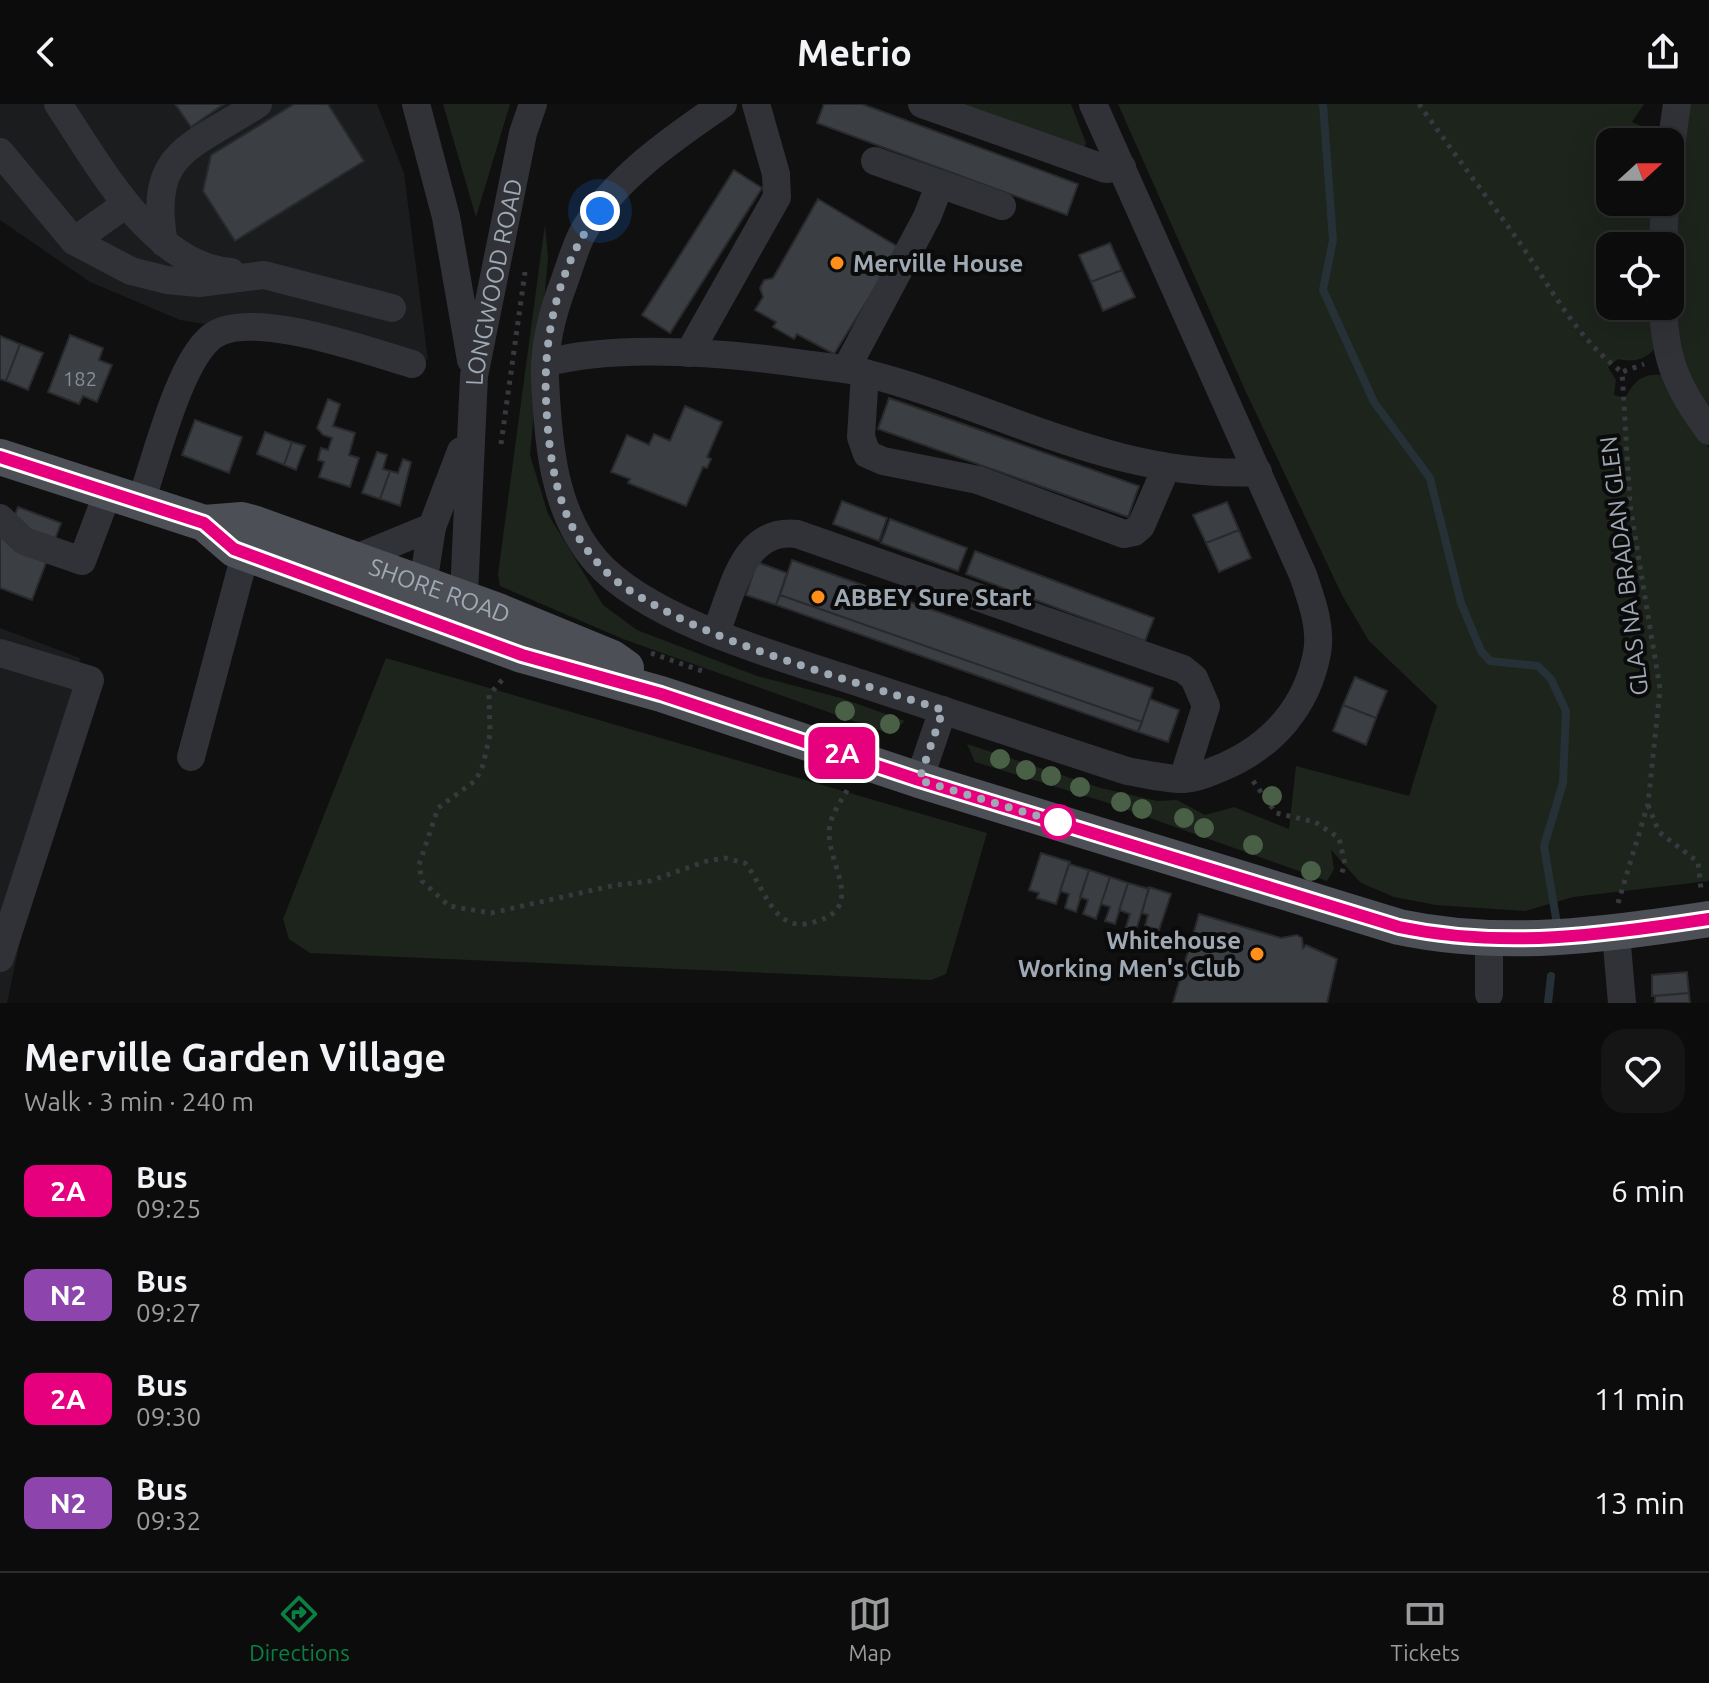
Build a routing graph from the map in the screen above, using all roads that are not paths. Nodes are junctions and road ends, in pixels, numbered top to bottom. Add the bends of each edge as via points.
1 (58, 104) edge
2 (258, 104) edge
3 (416, 104) edge
4 (533, 104) edge
5 (723, 104) edge
6 (756, 104) edge
7 (922, 104) edge
8 (1093, 104) edge
9 (1677, 104) edge
10 (695, 113) edge
11 (1674, 128) edge
12 (0, 152) edge
13 (875, 161) dead end
14 (1122, 167) junction
15 (940, 184) junction
16 (126, 204) junction
17 (1002, 206) dead end
18 (74, 241) junction
19 (164, 243) junction
20 (264, 275) junction
21 (392, 308) dead end
22 (1664, 320) edge
23 (689, 353) junction
24 (545, 363) junction
25 (412, 364) dead end
26 (856, 371) junction
27 (474, 376) junction
28 (1709, 431) edge
29 (469, 432) junction
30 (0, 457) edge
31 (1166, 468) junction
32 (1258, 472) junction
33 (124, 496) junction
34 (0, 518) edge
35 (432, 527) junction
36 (250, 539) junction
37 (354, 559) junction
38 (421, 599) junction
39 (463, 615) junction
40 (716, 632) junction
41 (0, 653) edge
42 (661, 694) junction
43 (943, 710) junction
44 (191, 757) dead end
45 (1183, 779) junction
46 (919, 780) junction
47 (1705, 906) edge
48 (1617, 921) junction
49 (1489, 937) junction
50 (0, 958) edge
51 (1489, 994) dead end
52 (1622, 1003) edge

1 - 16 street
2 - 19 street via 170,164 161,181 158,208
3 - 27 street, LONGWOOD ROAD via 446,217
4 - 27 street, LONGWOOD ROAD
5 - 10 street
6 - 23 street via 776,174 777,197
7 - 14 street via 1106,169
8 - 14 street
9 - 11 street
10 - 24 street via 618,189 583,234 556,304
12 - 18 street
13 - 15 street
14 - 32 street
15 - 17 street
15 - 26 street
16 - 18 street
16 - 19 street
18 - 20 street via 131,271 167,280 199,283
19 - 20 street via 196,264
20 - 21 street
22 - 28 street via 1667,356 1685,399
23 - 24 street via 570,356
23 - 26 street via 721,352
24 - 40 street via 554,473 573,528 596,561 625,588
25 - 33 street via 306,333 243,326 211,337 182,381
26 - 31 street via 1120,460
26 - 31 street via 861,437 867,454 883,461 978,480 1124,534 1141,526
27 - 29 street
29 - 35 street
29 - 39 street
30 - 33 main road, SHORE ROAD
31 - 32 street
32 - 45 street via 1303,575 1315,611 1318,651 1302,700 1274,737 1241,759
33 - 34 street via 82,561 24,541
33 - 36 main road, SHORE ROAD via 204,523 234,549
35 - 37 street
35 - 38 street
36 - 37 main road, SHORE ROAD
36 - 38 main road, SHORE ROAD
36 - 44 street
37 - 38 main road, SHORE ROAD
38 - 39 main road, SHORE ROAD
39 - 42 main road, SHORE ROAD via 522,655
39 - 42 main road, SHORE ROAD via 612,658
40 - 43 street
40 - 45 street via 752,548 778,532 797,534 1183,669 1194,678 1206,706
41 - 50 street via 90,680
42 - 46 main road, SHORE ROAD
43 - 45 street via 1127,771
43 - 46 street
46 - 49 main road, SHORE ROAD via 1399,927 1440,936
47 - 48 main road, SHORE ROAD
48 - 49 main road, SHORE ROAD via 1554,939
48 - 52 street
49 - 51 street

